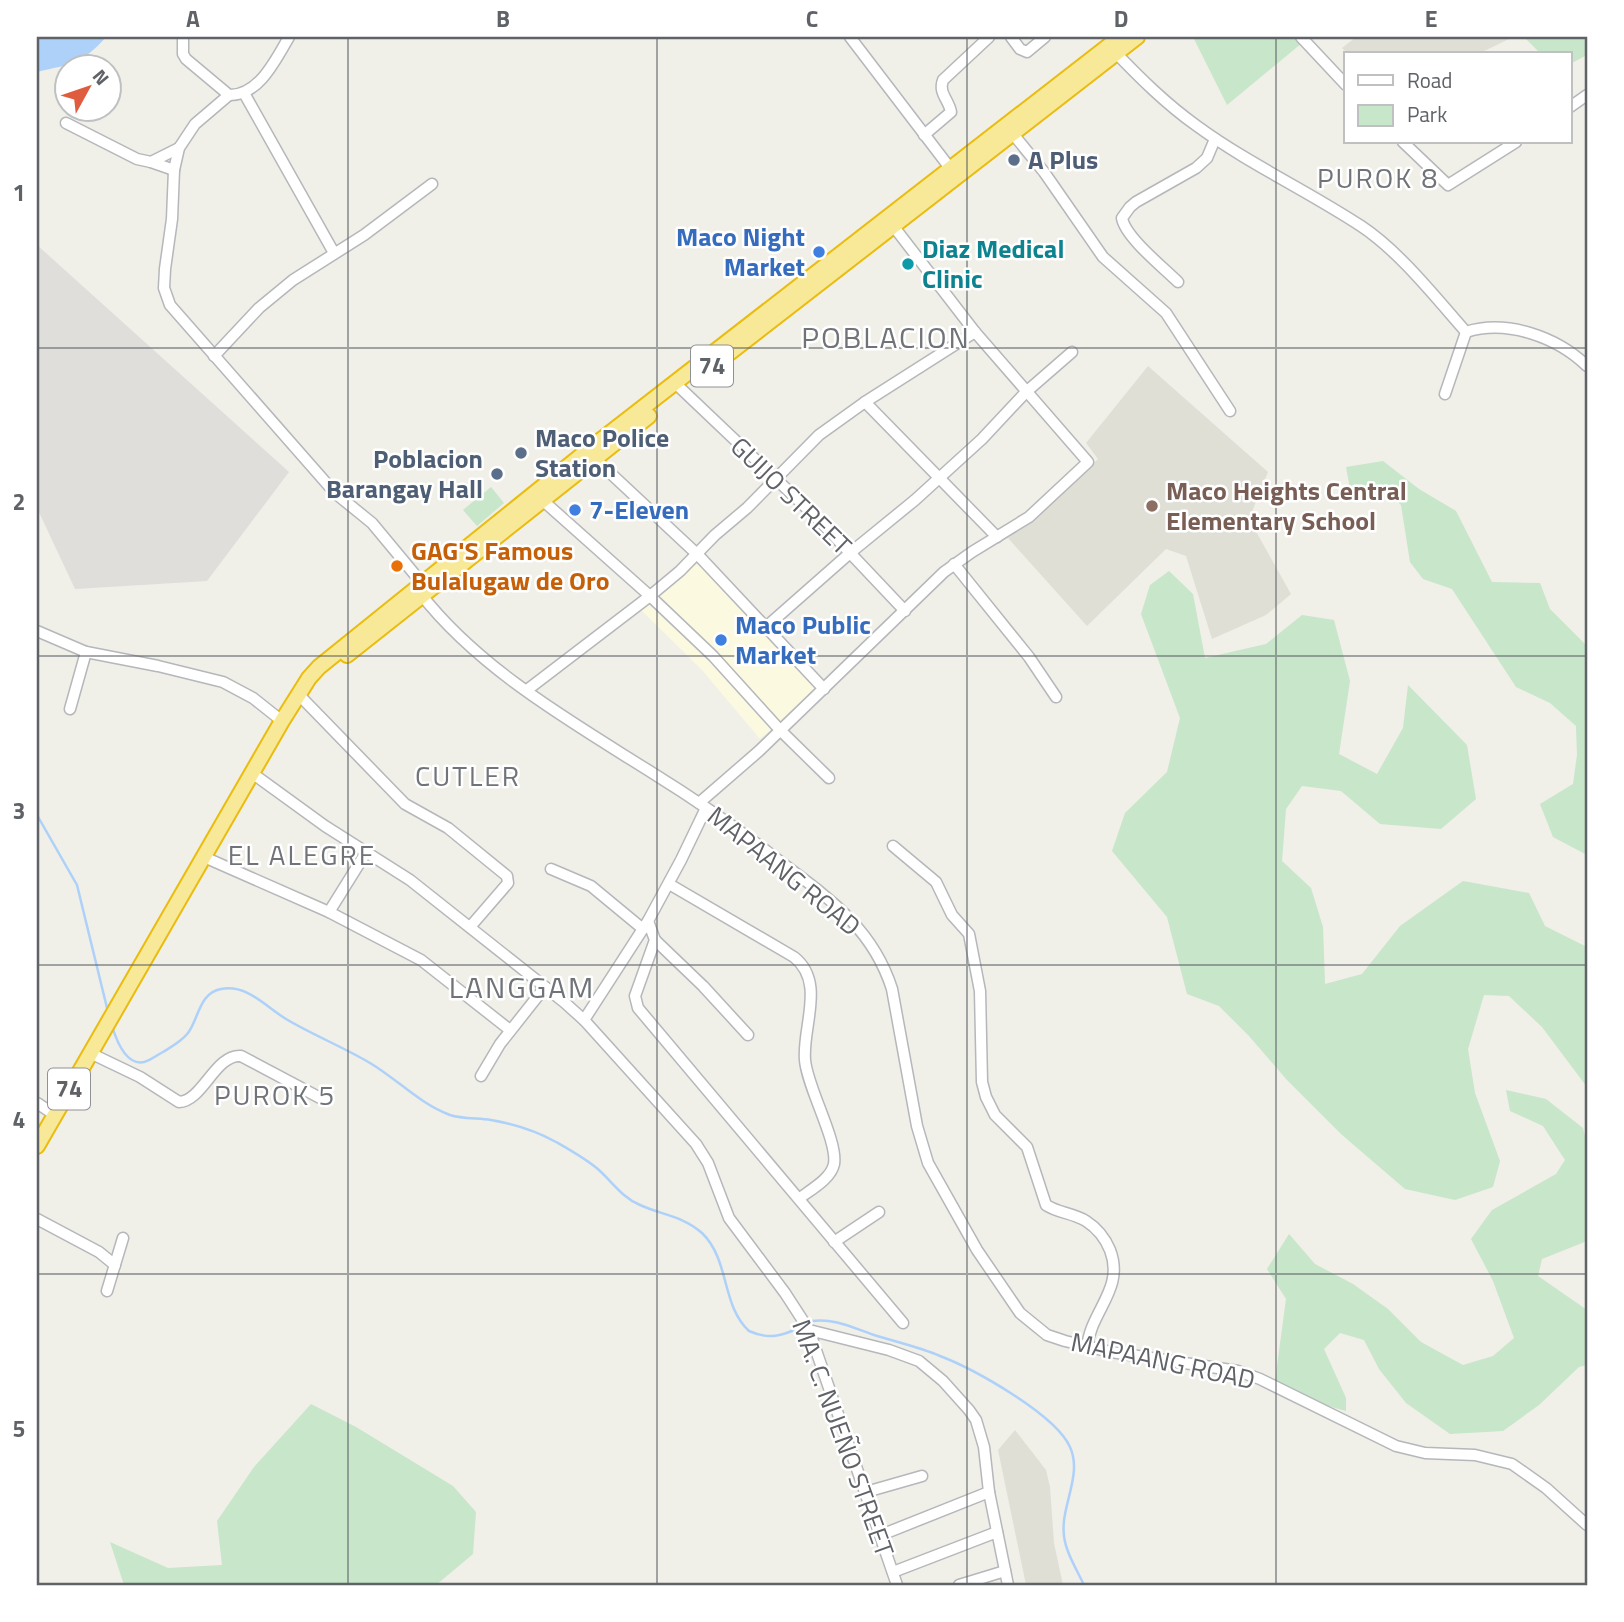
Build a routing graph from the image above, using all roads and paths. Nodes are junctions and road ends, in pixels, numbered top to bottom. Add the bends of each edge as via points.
1 (183, 37) edge
2 (289, 37) edge
3 (850, 37) edge
4 (989, 37) edge
5 (1011, 37) edge
6 (1045, 37) edge
7 (1137, 37) edge
8 (1301, 37) edge
9 (1115, 45) edge
10 (1344, 83) edge
11 (244, 93) junction
12 (229, 95) junction
13 (1587, 95) edge
14 (1572, 106) edge
15 (66, 123) dead end
16 (1009, 129) junction
17 (924, 135) junction
18 (1215, 139) junction
19 (1405, 144) edge
20 (1513, 144) edge
21 (179, 148) junction
22 (151, 162) junction
23 (950, 168) junction
24 (174, 170) junction
25 (432, 184) dead end
26 (890, 223) junction
27 (334, 253) junction
28 (1178, 282) dead end
29 (975, 332) junction
30 (1466, 332) junction
31 (1072, 352) dead end
32 (214, 356) junction
33 (1587, 366) edge
34 (678, 387) junction
35 (1026, 392) junction
36 (1445, 394) dead end
37 (865, 402) junction
38 (1230, 411) dead end
39 (591, 455) junction
40 (939, 477) junction
41 (775, 480) junction
42 (539, 496) junction
43 (997, 537) junction
44 (850, 553) junction
45 (698, 555) junction
46 (954, 564) junction
47 (423, 590) junction
48 (650, 596) junction
49 (905, 611) junction
50 (766, 627) junction
51 (37, 631) edge
52 (86, 652) junction
53 (824, 689) junction
54 (527, 690) junction
55 (1056, 697) dead end
56 (298, 700) junction
57 (71, 709) dead end
58 (282, 721) junction
59 (780, 730) junction
60 (252, 774) junction
61 (829, 778) dead end
62 (702, 805) junction
63 (893, 846) dead end
64 (367, 851) junction
65 (204, 857) junction
66 (551, 869) dead end
67 (669, 884) junction
68 (329, 912) junction
69 (645, 925) junction
70 (470, 927) junction
71 (655, 940) junction
72 (545, 987) junction
73 (584, 1020) junction
74 (510, 1030) junction
75 (748, 1035) dead end
76 (90, 1053) junction
77 (481, 1076) dead end
78 (324, 1100) dead end
79 (37, 1103) edge
80 (55, 1115) junction
81 (37, 1146) edge
82 (800, 1198) junction
83 (879, 1212) dead end
84 (37, 1219) edge
85 (123, 1238) dead end
86 (834, 1242) junction
87 (115, 1265) junction
88 (107, 1291) dead end
89 (903, 1323) dead end
90 (809, 1330) junction
91 (1087, 1347) junction
92 (922, 1476) dead end
93 (866, 1492) junction
94 (989, 1492) junction
95 (1587, 1525) edge
96 (997, 1532) junction
97 (881, 1535) junction
98 (1005, 1571) junction
99 (893, 1572) junction
100 (898, 1585) edge
101 (959, 1585) edge
102 (1008, 1585) edge

1 - 12 street via 186,58
2 - 11 street via 263,76
3 - 17 street
4 - 17 street via 943,80 951,112
5 - 6 street via 1027,52
7 - 9 highway, 74
8 - 10 street
9 - 16 highway, 74
9 - 18 street via 1179,113
11 - 12 street
11 - 27 street
12 - 21 street via 194,124
13 - 14 street
15 - 22 street via 118,151
16 - 23 highway, 74
16 - 26 highway, 74
16 - 38 street via 1103,257 1166,313
17 - 23 street
18 - 28 street via 1202,164 1136,202 1122,218
18 - 30 street via 1384,244
19 - 20 street via 1448,185
21 - 22 street
21 - 24 street, MAPAANG ROAD
22 - 24 street
23 - 26 highway, 74
24 - 32 street, MAPAANG ROAD via 164,288 170,305
25 - 27 street
26 - 29 street
26 - 34 highway, 74
27 - 32 street via 259,308
29 - 35 street
29 - 37 street
30 - 33 street via 1489,326 1519,331 1550,340
30 - 36 street
31 - 35 street
32 - 47 street, MAPAANG ROAD via 335,494 382,534
34 - 39 highway, 74
34 - 41 street, GUIJO STREET
35 - 40 street
35 - 43 street via 1088,462 1038,511
37 - 40 street
37 - 41 street via 807,445
39 - 42 highway, 74
39 - 45 street
40 - 43 street
40 - 44 street
41 - 44 street, GUIJO STREET
41 - 45 street
42 - 47 highway, 74
42 - 48 street
43 - 46 street
44 - 49 street, GUIJO STREET
44 - 50 street
45 - 48 street
45 - 50 street
46 - 49 street
46 - 55 street
47 - 54 street, MAPAANG ROAD via 463,640
47 - 56 highway, 74 via 324,662
48 - 54 street
48 - 59 street via 731,674
49 - 53 street
50 - 53 street
51 - 52 street
52 - 57 street
52 - 58 street via 223,682
53 - 59 street
54 - 62 street, MAPAANG ROAD
56 - 58 highway, 74
56 - 70 street via 405,804 447,828 507,876 503,891
58 - 60 highway, 74
59 - 61 street
59 - 62 street
60 - 64 street, MA. C. NUEÑO STREET
60 - 65 highway, 74
62 - 67 street
62 - 91 street, MAPAANG ROAD via 805,881 867,936 887,971 917,1126 935,1177 1020,1313 1047,1335
63 - 91 street via 936,882 952,915 968,934 980,991 982,1082 990,1107 1027,1147 1046,1205 1094,1227 1111,1253 1113,1283 1092,1325
64 - 68 street
64 - 70 street, MA. C. NUEÑO STREET
65 - 68 street
65 - 76 highway, 74
66 - 69 street via 591,886
67 - 69 street
67 - 82 street via 794,957 807,971 810,1000 805,1064 834,1164 826,1177
68 - 74 street via 421,960
69 - 71 street
69 - 73 street
70 - 72 street, MA. C. NUEÑO STREET
71 - 75 street
71 - 82 street via 635,996 638,1008
72 - 73 street, MA. C. NUEÑO STREET
72 - 74 street
73 - 90 street, MA. C. NUEÑO STREET via 702,1153 729,1218
74 - 77 street
76 - 78 street via 179,1102 189,1100 235,1055
76 - 80 highway, 74
79 - 80 street
80 - 81 highway, 74
82 - 86 street
83 - 86 street
84 - 87 street
85 - 87 street
86 - 89 street
87 - 88 street
90 - 93 street, MA. C. NUEÑO STREET
90 - 94 street via 889,1350 930,1369 976,1420
91 - 95 street, MAPAANG ROAD via 1238,1371 1396,1446 1512,1464
92 - 93 street
93 - 97 street, MA. C. NUEÑO STREET
94 - 96 street
94 - 97 street
96 - 98 street
96 - 99 street
97 - 99 street, MA. C. NUEÑO STREET
98 - 101 street
98 - 102 street
99 - 100 street, MA. C. NUEÑO STREET

